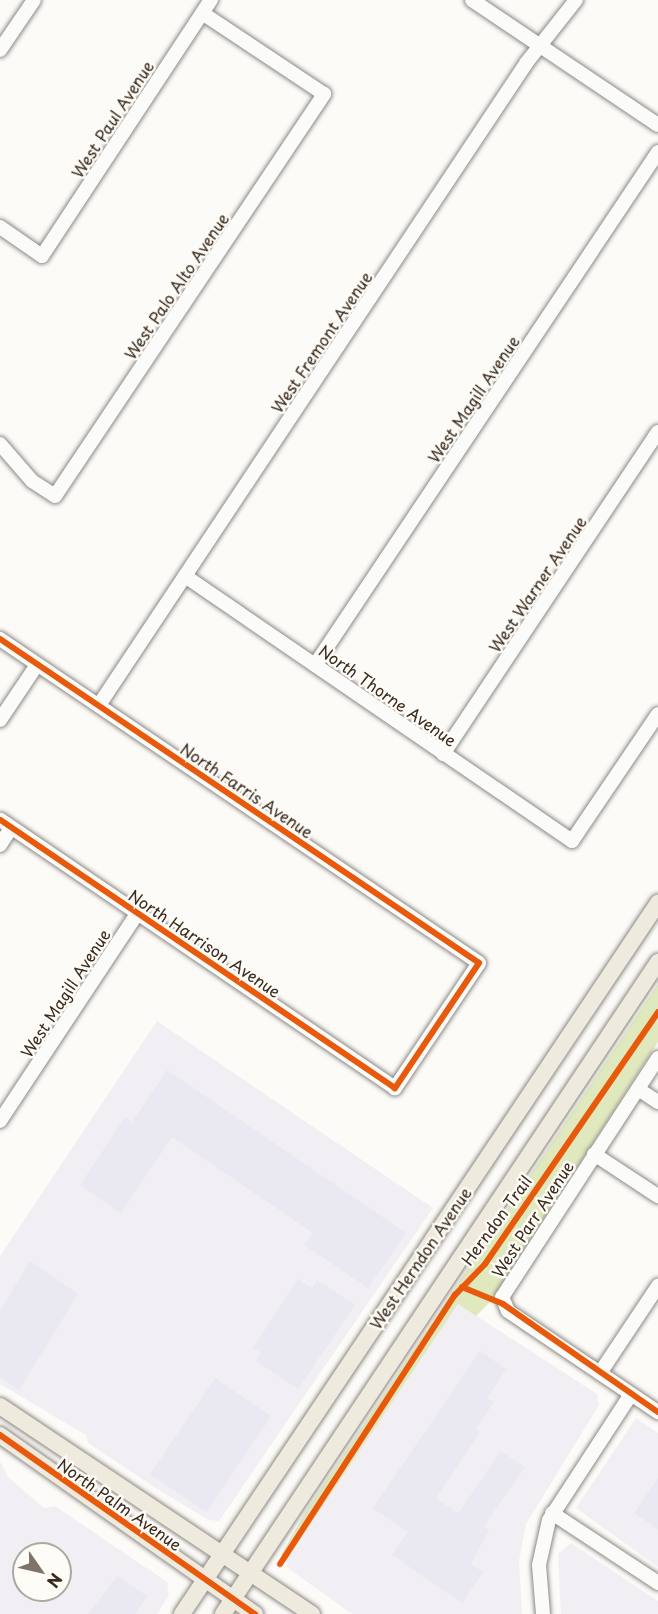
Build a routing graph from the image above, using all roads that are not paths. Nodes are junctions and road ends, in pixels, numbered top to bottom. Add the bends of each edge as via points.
1 (34, 0) edge
2 (211, 0) edge
3 (472, 0) edge
4 (576, 0) edge
5 (202, 13) junction
6 (542, 46) junction
7 (0, 50) edge
8 (658, 124) edge
9 (658, 152) edge
10 (0, 227) edge
11 (658, 432) edge
12 (0, 444) edge
13 (185, 576) junction
14 (0, 639) edge
15 (37, 665) junction
16 (315, 665) junction
17 (99, 705) junction
18 (658, 714) edge
19 (0, 720) edge
20 (443, 753) junction
21 (6, 824) edge
22 (0, 845) edge
23 (658, 903) edge
24 (137, 914) junction
25 (658, 962) edge
26 (658, 1058) edge
27 (395, 1088) joint
28 (638, 1089) junction
29 (658, 1102) edge
30 (0, 1121) edge
31 (594, 1154) junction
32 (658, 1196) edge
33 (658, 1286) edge
34 (600, 1373) junction
35 (631, 1394) junction
36 (0, 1406) edge
37 (658, 1412) edge
38 (0, 1435) edge
39 (552, 1513) junction
40 (223, 1554) junction
41 (251, 1573) junction
42 (206, 1580) junction
43 (658, 1583) edge
44 (233, 1599) junction
45 (182, 1614) edge
46 (223, 1614) edge
47 (255, 1614) edge
48 (312, 1614) edge
49 (543, 1614) edge

1 - 7 street
2 - 5 street, West Paul Avenue
3 - 6 street
4 - 6 street, West Fremont Avenue
5 - 10 street, West Paul Avenue via 42,256
5 - 12 street, West Palo Alto Avenue via 324,94 55,496 32,481
6 - 8 street
6 - 13 street, West Fremont Avenue
9 - 16 street, West Magill Avenue
11 - 20 street, West Warner Avenue
13 - 16 street, North Thorne Avenue
13 - 17 street, West Fremont Avenue
14 - 15 street, North Farris Avenue
15 - 17 street, North Farris Avenue
15 - 19 street
16 - 20 street, North Thorne Avenue
17 - 27 street, North Farris Avenue via 479,963
18 - 20 street, North Thorne Avenue via 573,841
21 - 22 street
21 - 24 street, North Harrison Avenue
23 - 40 main road, West Herndon Avenue
24 - 27 street, North Harrison Avenue
24 - 30 street, West Magill Avenue
25 - 41 main road, West Herndon Avenue
26 - 28 street
28 - 29 street
28 - 31 street
31 - 32 street
31 - 34 street, West Parr Avenue via 505,1290 503,1304
33 - 34 street
34 - 35 street
35 - 37 street
35 - 39 street
36 - 40 main road, North Palm Avenue
38 - 42 main road, North Palm Avenue
39 - 43 street
39 - 49 street via 541,1548
40 - 41 main road, North Palm Avenue
40 - 42 main road, West Herndon Avenue
41 - 44 main road, West Herndon Avenue
41 - 48 main road, North Palm Avenue
42 - 44 main road, North Palm Avenue
42 - 45 main road, West Herndon Avenue
44 - 46 main road, West Herndon Avenue
44 - 47 main road, North Palm Avenue

